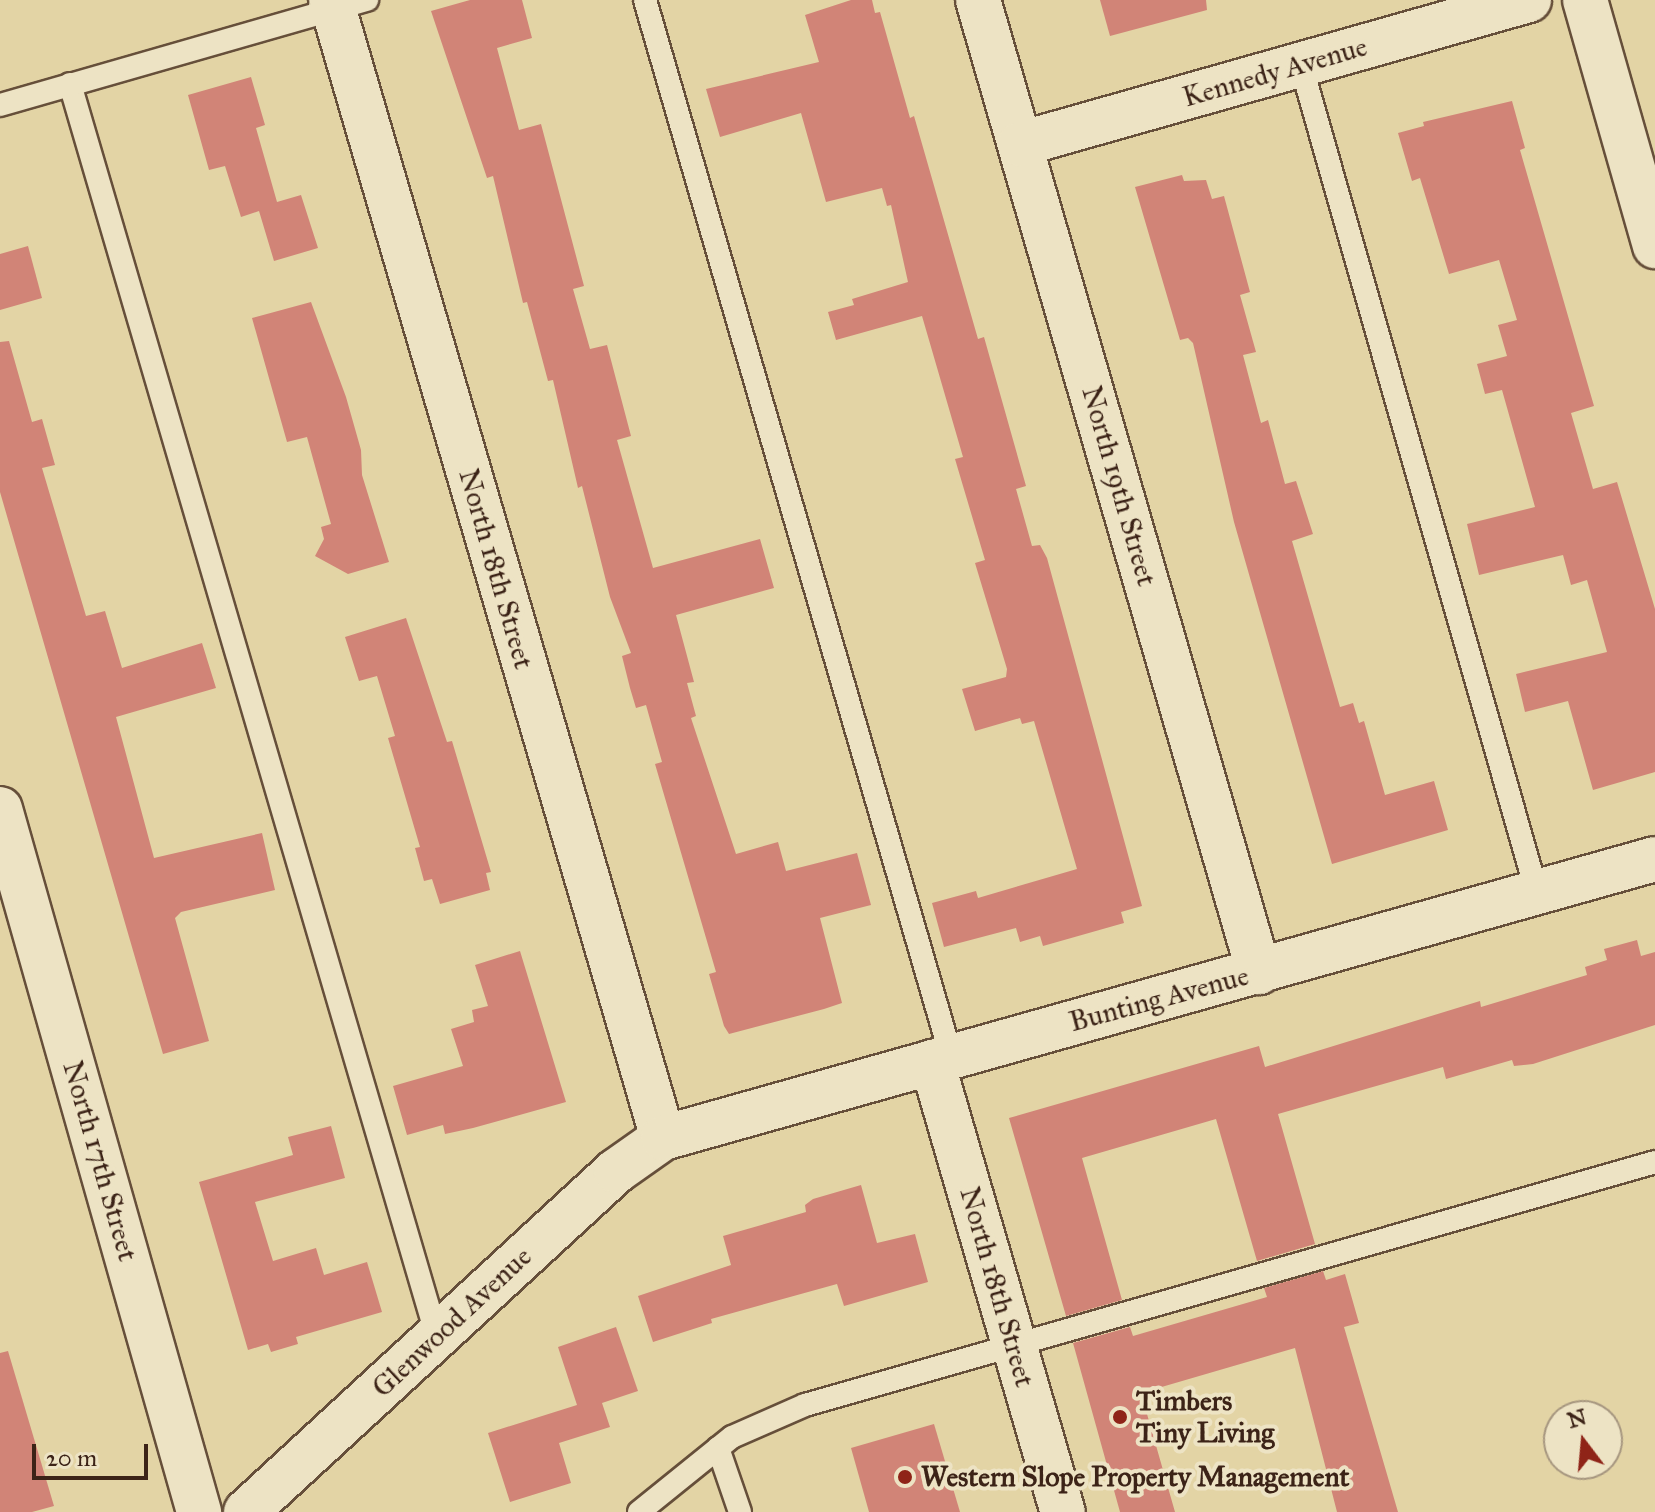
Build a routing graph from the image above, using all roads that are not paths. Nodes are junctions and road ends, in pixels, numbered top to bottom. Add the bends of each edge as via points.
1 (645, 0) edge
2 (978, 0) edge
3 (1529, 0) edge
4 (1585, 0) edge
5 (344, 3) edge
6 (1301, 65) junction
7 (70, 84) junction
8 (0, 105) edge
9 (1020, 144) junction
10 (1655, 246) edge
11 (0, 809) edge
12 (1655, 859) edge
13 (1537, 893) junction
14 (1259, 972) junction
15 (941, 1059) junction
16 (663, 1138) junction
17 (1655, 1162) edge
18 (437, 1337) junction
19 (1013, 1343) junction
20 (718, 1448) junction
21 (650, 1508) edge
22 (199, 1512) edge
23 (246, 1512) edge
24 (740, 1512) edge
25 (1063, 1512) edge

1 - 15 lane
2 - 9 street, North 19th Street
3 - 6 street, Kennedy Avenue
4 - 10 street
5 - 7 lane
5 - 16 street, North 18th Street
6 - 9 street, Kennedy Avenue
6 - 13 lane
7 - 8 lane
7 - 18 lane
9 - 14 street, North 19th Street
11 - 22 street, North 17th Street
12 - 13 street, Bunting Avenue
13 - 14 street, Bunting Avenue
14 - 15 street, Bunting Avenue
15 - 16 street, Bunting Avenue
15 - 19 street, North 18th Street
16 - 18 street, Glenwood Avenue via 616,1171
17 - 19 lane
18 - 23 street, Glenwood Avenue
19 - 20 lane via 805,1405 761,1422
19 - 25 street, North 18th Street
20 - 21 lane
20 - 24 lane

